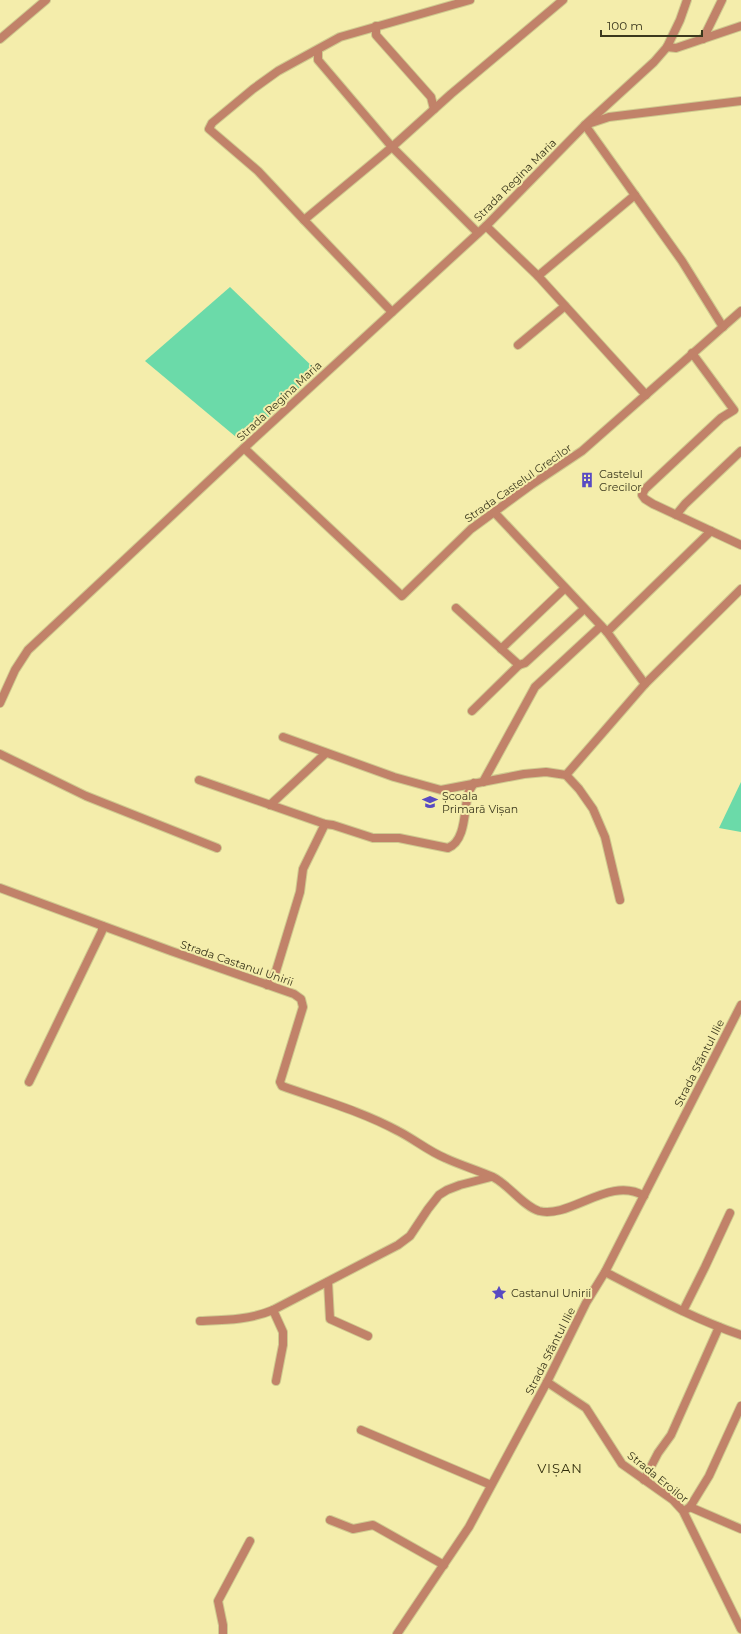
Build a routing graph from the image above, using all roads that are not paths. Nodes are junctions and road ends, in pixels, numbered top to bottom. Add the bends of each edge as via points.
1 (46, 0) edge
2 (470, 0) edge
3 (563, 0) edge
4 (687, 0) edge
5 (722, 0) edge
6 (376, 26) junction
7 (741, 26) edge
8 (0, 39) edge
9 (703, 39) junction
10 (667, 47) junction
11 (318, 50) junction
12 (741, 101) edge
13 (434, 109) junction
14 (586, 125) junction
15 (392, 147) junction
16 (635, 195) junction
17 (304, 220) junction
18 (486, 226) junction
19 (478, 233) junction
20 (538, 276) junction
21 (566, 306) junction
22 (741, 311) edge
23 (392, 312) junction
24 (723, 327) junction
25 (518, 346) dead end
26 (692, 353) junction
27 (646, 395) junction
28 (244, 448) junction
29 (741, 451) edge
30 (494, 512) junction
31 (676, 515) junction
32 (710, 532) junction
33 (741, 545) edge
34 (565, 588) junction
35 (741, 589) edge
36 (456, 608) dead end
37 (584, 609) junction
38 (604, 629) junction
39 (501, 649) junction
40 (519, 665) junction
41 (645, 684) junction
42 (0, 703) edge
43 (472, 711) dead end
44 (283, 737) dead end
45 (326, 753) junction
46 (0, 754) edge
47 (566, 775) junction
48 (199, 780) dead end
49 (484, 782) junction
50 (474, 783) junction
51 (270, 805) junction
52 (325, 824) junction
53 (217, 848) dead end
54 (0, 888) edge
55 (620, 900) dead end
56 (102, 926) junction
57 (267, 985) junction
58 (741, 1005) edge
59 (29, 1082) dead end
60 (492, 1177) junction
61 (644, 1196) junction
62 (730, 1213) dead end
63 (605, 1272) junction
64 (328, 1282) junction
65 (272, 1310) junction
66 (682, 1311) junction
67 (200, 1320) dead end
68 (719, 1327) junction
69 (741, 1335) edge
70 (368, 1336) dead end
71 (276, 1381) dead end
72 (547, 1382) junction
73 (741, 1406) edge
74 (360, 1430) dead end
75 (644, 1480) junction
76 (491, 1485) junction
77 (687, 1509) junction
78 (330, 1520) dead end
79 (741, 1529) edge
80 (250, 1541) dead end
81 (444, 1565) junction
82 (741, 1629) edge
83 (223, 1634) edge
84 (397, 1634) edge

1 - 8 street
2 - 6 street
3 - 13 street
4 - 10 street
5 - 9 street
6 - 11 street via 340,37
6 - 13 street via 376,35 431,97
7 - 9 street
9 - 10 street via 676,48
10 - 14 street
11 - 15 street via 318,60
11 - 17 street via 278,71 253,88 212,123 209,129 258,171
12 - 14 street, Strada Regina Maria via 609,117
13 - 15 street
14 - 16 street
14 - 18 street, Strada Regina Maria
15 - 17 street
15 - 19 street
16 - 20 street
16 - 24 street via 682,261
17 - 23 street
18 - 19 street, Strada Regina Maria
18 - 20 street
19 - 23 street, Strada Regina Maria
20 - 21 street
21 - 25 street
21 - 27 street
22 - 24 street, Strada Castelul Grecilor
23 - 28 street, Strada Regina Maria
24 - 26 street, Strada Castelul Grecilor
26 - 27 street, Strada Castelul Grecilor
26 - 31 street via 734,410 721,418 643,492 643,497 647,501
27 - 30 street, Strada Castelul Grecilor via 582,451
28 - 30 street, Strada Castelul Grecilor via 402,596 470,529
28 - 42 street, Strada Regina Maria via 28,650 15,670
29 - 31 street
30 - 34 street
31 - 32 street
32 - 33 street
32 - 38 street
34 - 37 street
34 - 39 street
35 - 41 street
36 - 39 street
37 - 38 street
37 - 40 street via 525,663
38 - 41 street
38 - 49 street via 535,687
39 - 40 street
40 - 43 street
41 - 47 street
44 - 45 street
45 - 50 street via 440,790
45 - 51 street
46 - 53 street via 86,796
47 - 49 street via 546,772
47 - 55 street via 593,809 606,837
48 - 51 street
49 - 50 street
50 - 52 street via 469,793 460,834 452,847 399,838 373,838
51 - 52 street
52 - 57 street via 303,869 300,892 276,971
54 - 56 street, Strada Castanul Unirii
56 - 57 street, Strada Castanul Unirii
56 - 59 street via 102,931
57 - 60 street, Strada Castanul Unirii via 294,994 303,1003 302,1014 280,1082 282,1086 359,1113 398,1130 444,1158
58 - 61 street, Strada Sfântul Ilie
60 - 61 street, Strada Castanul Unirii via 501,1181 531,1207 544,1212 562,1209 614,1192 628,1191
60 - 64 street via 447,1190 433,1202 410,1236
61 - 63 street, Strada Sfântul Ilie
62 - 66 street
63 - 66 street
63 - 72 street, Strada Sfântul Ilie via 586,1303
64 - 65 street
64 - 70 street via 330,1319
65 - 67 street via 260,1315 233,1319
65 - 71 street via 283,1332
66 - 68 street
68 - 69 street
68 - 75 street via 671,1435
72 - 75 street, Strada Eroilor via 586,1408 622,1464
72 - 76 street, Strada Sfântul Ilie
73 - 77 street via 709,1476
74 - 76 street
75 - 77 street, Strada Eroilor
76 - 81 street, Strada Sfântul Ilie via 469,1527
77 - 79 street
77 - 82 street, Strada Eroilor
78 - 81 street via 353,1529 373,1526
80 - 83 street via 218,1601
81 - 84 street, Strada Sfântul Ilie

